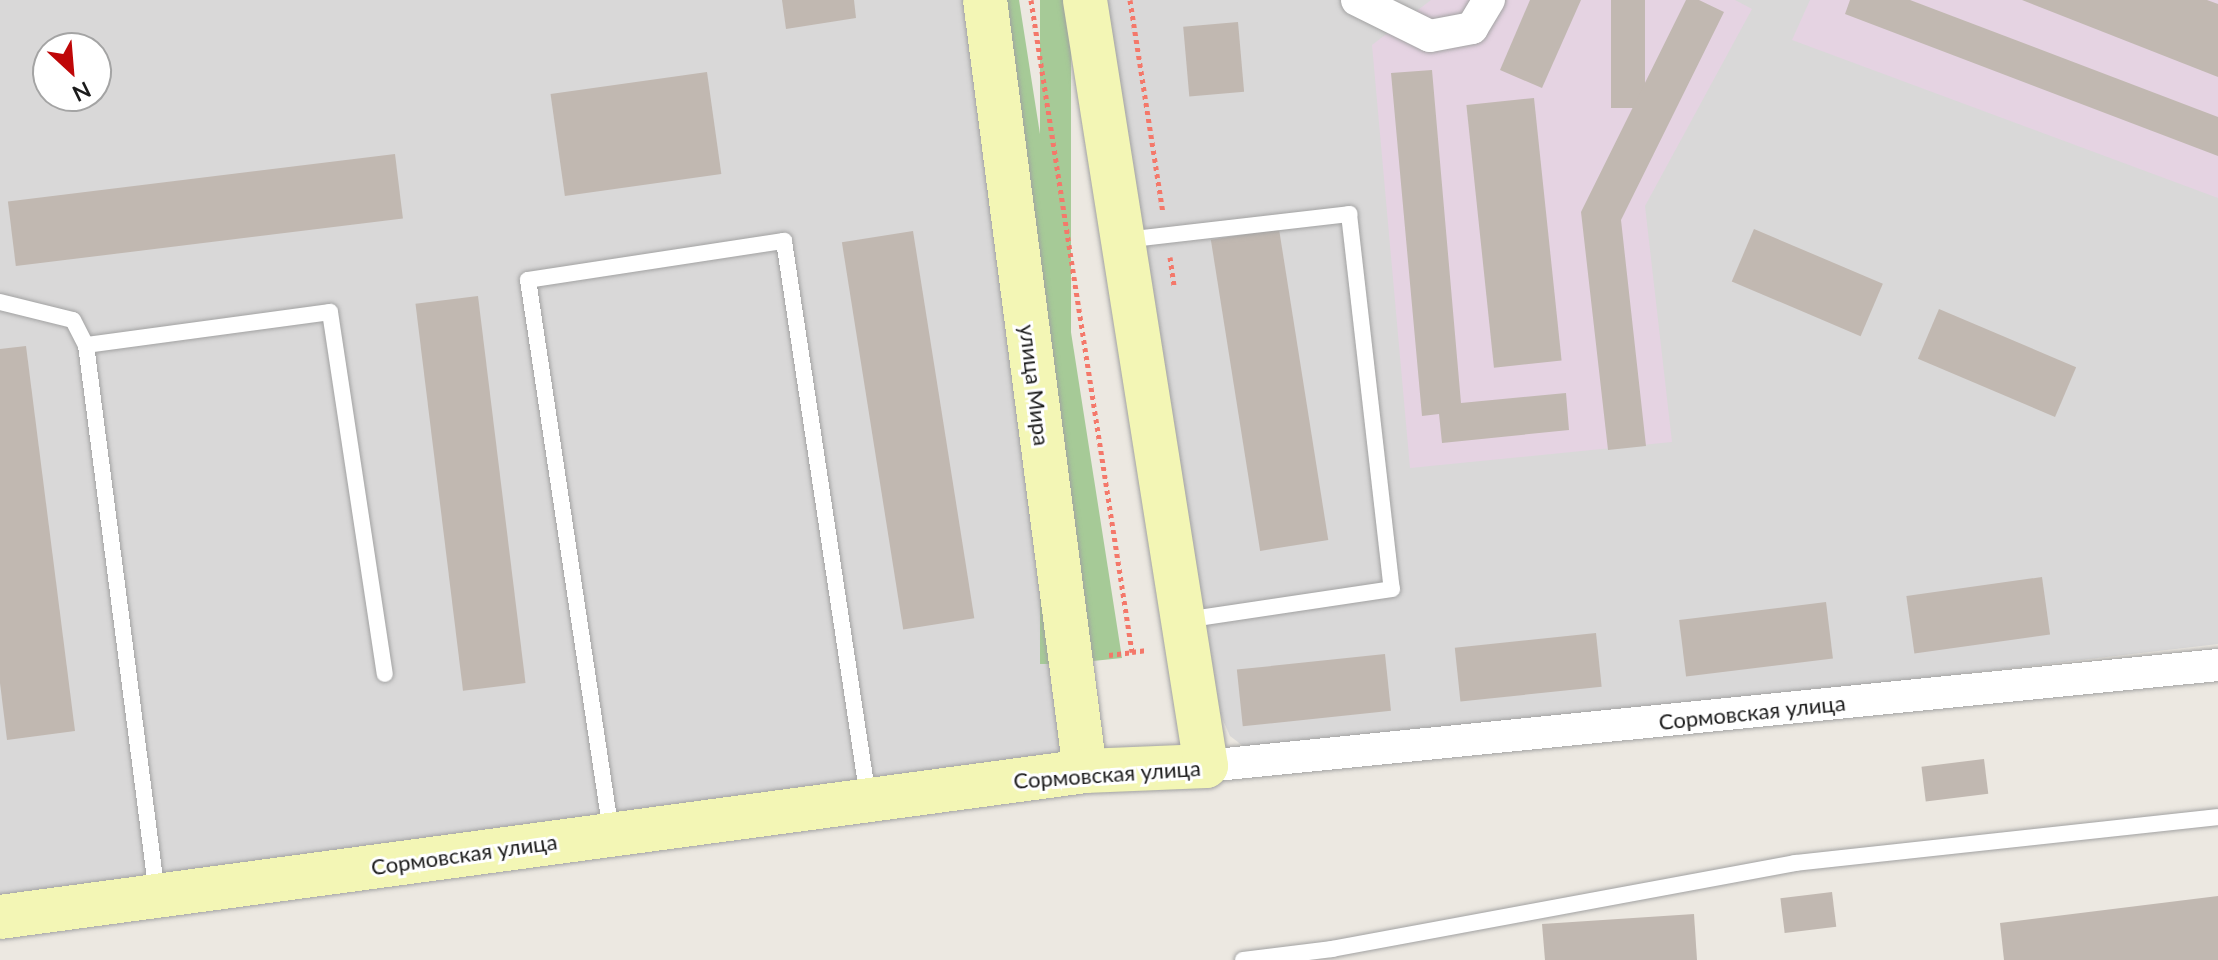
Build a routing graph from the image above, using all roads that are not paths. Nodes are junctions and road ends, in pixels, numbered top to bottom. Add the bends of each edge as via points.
1 (985, 0) edge
2 (1085, 0) edge
3 (1357, 0) edge
4 (1489, 0) edge
5 (1123, 241) junction
6 (0, 302) edge
7 (86, 345) junction
8 (1170, 634) junction
9 (2218, 665) edge
10 (385, 674) dead end
11 (1206, 766) junction
12 (1085, 771) junction
13 (868, 800) junction
14 (2218, 817) edge
15 (611, 834) junction
16 (158, 896) junction
17 (0, 917) edge
18 (1243, 960) edge

1 - 12 street, улица Мира
2 - 5 street
3 - 4 street via 1430,36 1472,28
5 - 8 street
5 - 8 lane via 1349,214 1392,589
6 - 7 lane via 73,320
7 - 10 lane via 330,312
7 - 16 lane
8 - 11 street
9 - 11 street, Сормовская улица
11 - 12 street, Сормовская улица
12 - 13 street, Сормовская улица
13 - 15 street, Сормовская улица
13 - 15 lane via 784,241 528,280
14 - 18 lane via 1795,863 1332,949
15 - 16 street, Сормовская улица
16 - 17 street, Сормовская улица

